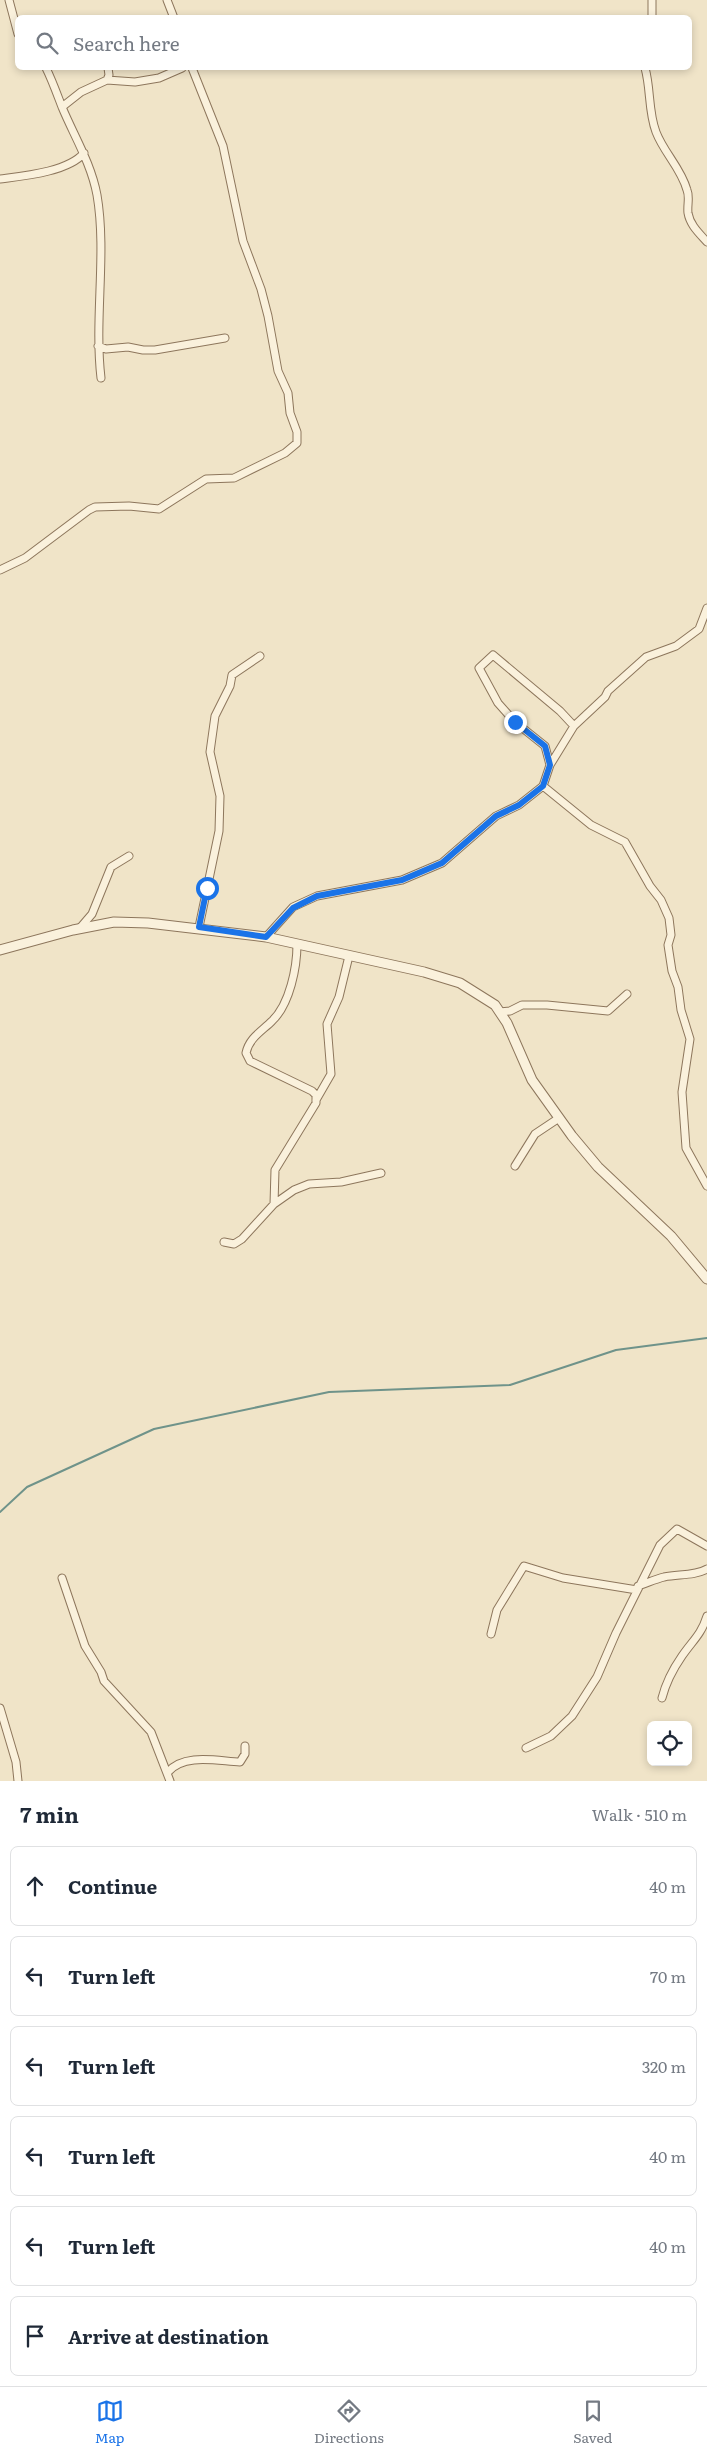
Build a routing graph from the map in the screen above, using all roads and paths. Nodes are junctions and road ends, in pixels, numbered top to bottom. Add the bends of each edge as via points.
1 (9, 0) edge
2 (167, 0) edge
3 (652, 0) edge
4 (173, 15) edge
5 (652, 15) edge
6 (15, 23) edge
7 (47, 70) edge
8 (108, 70) edge
9 (177, 70) edge
10 (193, 70) edge
11 (646, 70) edge
12 (107, 80) junction
13 (62, 107) junction
14 (84, 153) junction
15 (0, 178) edge
16 (707, 242) edge
17 (225, 338) dead end
18 (98, 346) junction
19 (101, 378) dead end
20 (0, 570) edge
21 (707, 608) edge
22 (260, 656) dead end
23 (574, 726) junction
24 (550, 765) junction
25 (543, 786) junction
26 (129, 856) dead end
27 (199, 927) junction
28 (80, 928) junction
29 (266, 937) junction
30 (297, 944) junction
31 (0, 950) edge
32 (349, 956) junction
33 (627, 994) dead end
34 (500, 1012) junction
35 (316, 1100) junction
36 (559, 1118) junction
37 (516, 1166) dead end
38 (381, 1173) dead end
39 (707, 1186) edge
40 (274, 1204) junction
41 (224, 1242) dead end
42 (707, 1279) edge
43 (707, 1546) edge
44 (707, 1569) edge
45 (62, 1578) dead end
46 (637, 1588) junction
47 (707, 1616) edge
48 (491, 1634) dead end
49 (662, 1698) dead end
50 (0, 1708) edge
51 (245, 1746) dead end
52 (526, 1748) dead end
53 (168, 1772) junction
54 (18, 1781) edge
55 (170, 1781) edge

1 - 6 street
2 - 4 street
3 - 5 street
7 - 13 street
8 - 12 street
9 - 12 street via 159,78 135,82
10 - 20 street via 222,146 243,241 261,289 278,371 288,393 297,443 234,478 206,479 159,508 95,507 25,558
11 - 16 street via 650,85 649,107 656,133 678,166 688,190 688,214 694,228
12 - 13 street via 81,92
13 - 14 street
14 - 15 street via 68,165
14 - 18 street via 99,210
17 - 18 street via 155,350
18 - 19 street
21 - 23 street via 699,629 676,646 646,657
22 - 27 street via 232,675 215,716 210,752 220,796 219,831
23 - 24 street
23 - 24 street via 493,654 479,668 498,703 515,722 545,746
24 - 25 street
25 - 29 street via 519,805 496,816 442,863 402,880 317,896 293,908
25 - 39 street via 591,825 625,842 669,918 671,936 668,945 672,971 690,1038 682,1092 686,1148
26 - 28 street via 111,867 92,914
27 - 28 street via 114,922
27 - 29 street
28 - 31 street
29 - 30 street
30 - 32 street
30 - 35 street via 297,956 284,1004 248,1046 246,1053 250,1061 312,1091
32 - 34 street via 460,983 487,998
32 - 35 street via 339,997 327,1024 331,1074
33 - 34 street via 608,1011 522,1005
34 - 36 street via 532,1080
35 - 40 street via 275,1170
36 - 37 street via 535,1134
36 - 42 street via 598,1167 671,1236
38 - 40 street via 341,1182 309,1184
40 - 41 street via 242,1239 234,1244
43 - 46 street via 677,1529 660,1545
44 - 46 street via 698,1574 662,1577
45 - 53 street via 85,1646 104,1680 151,1732
46 - 48 street via 563,1578 524,1566 497,1610
46 - 52 street via 597,1677 572,1716 551,1736
47 - 49 street via 703,1630 667,1680
50 - 54 street via 16,1762
51 - 53 street via 240,1762 186,1762
53 - 55 street

